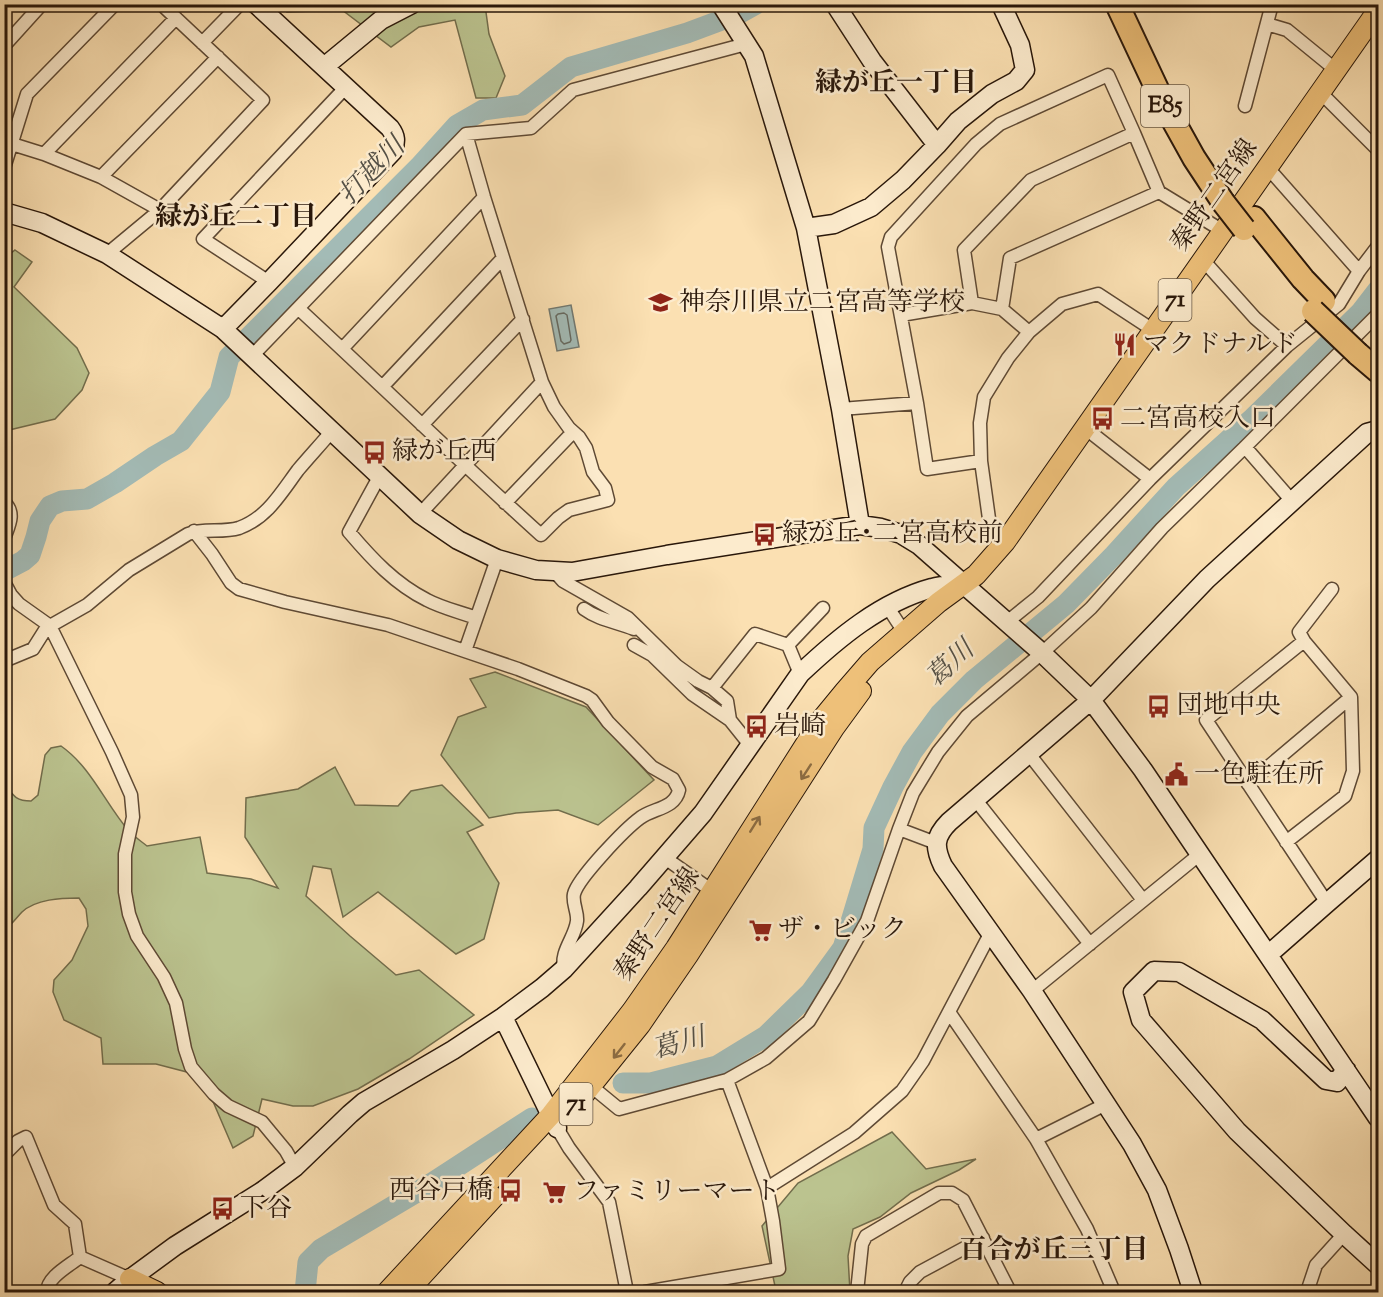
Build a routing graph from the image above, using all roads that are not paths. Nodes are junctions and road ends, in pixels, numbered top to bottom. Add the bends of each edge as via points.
1 (42, 4) edge
2 (115, 4) edge
3 (162, 4) edge
4 (240, 4) edge
5 (256, 4) edge
6 (412, 4) edge
7 (835, 4) edge
8 (1001, 4) edge
9 (1117, 4) edge
10 (1134, 4) edge
11 (1272, 4) edge
12 (721, 5) edge
13 (1376, 17) edge
14 (176, 18) junction
15 (1267, 24) junction
16 (202, 43) junction
17 (746, 44) junction
18 (4, 46) edge
19 (218, 57) junction
20 (324, 67) junction
21 (1336, 70) junction
22 (346, 87) junction
23 (1320, 92) junction
24 (1245, 106) dead end
25 (1134, 133) junction
26 (466, 134) junction
27 (12, 144) junction
28 (937, 145) junction
29 (1378, 150) edge
30 (44, 154) junction
31 (4, 168) edge
32 (1268, 168) junction
33 (101, 177) junction
34 (1159, 192) junction
35 (1228, 196) junction
36 (484, 197) junction
37 (160, 210) junction
38 (4, 212) edge
39 (1240, 226) junction
40 (806, 228) junction
41 (1378, 246) edge
42 (107, 254) junction
43 (504, 258) junction
44 (1203, 260) junction
45 (1359, 271) junction
46 (269, 282) junction
47 (972, 303) junction
48 (299, 309) junction
49 (1002, 309) junction
50 (1378, 314) edge
51 (901, 315) junction
52 (523, 319) junction
53 (1153, 330) junction
54 (226, 332) junction
55 (1029, 332) junction
56 (1287, 346) junction
57 (342, 349) junction
58 (1368, 350) edge
59 (250, 354) junction
60 (1378, 371) edge
61 (542, 382) junction
62 (383, 386) junction
63 (917, 403) junction
64 (841, 409) junction
65 (422, 425) junction
66 (1085, 428) junction
67 (1378, 430) edge
68 (332, 431) junction
69 (573, 432) junction
70 (1245, 447) junction
71 (981, 461) junction
72 (464, 465) junction
73 (379, 477) junction
74 (1150, 479) junction
75 (1293, 501) junction
76 (4, 502) edge
77 (506, 503) junction
78 (420, 514) junction
79 (860, 525) junction
80 (194, 531) junction
81 (4, 539) edge
82 (1005, 542) junction
83 (497, 559) junction
84 (554, 571) junction
85 (5, 582) edge
86 (964, 584) junction
87 (1332, 589) dead end
88 (887, 606) junction
89 (823, 608) dead end
90 (584, 609) dead end
91 (476, 618) junction
92 (50, 626) junction
93 (1011, 626) junction
94 (904, 632) junction
95 (643, 633) junction
96 (1304, 641) junction
97 (634, 645) dead end
98 (788, 645) junction
99 (1038, 650) junction
100 (465, 651) junction
101 (4, 661) edge
102 (800, 674) junction
103 (712, 688) junction
104 (1351, 697) junction
105 (1091, 700) junction
106 (730, 720) junction
107 (750, 746) junction
108 (1029, 753) junction
109 (1248, 784) junction
110 (975, 799) junction
111 (899, 829) junction
112 (1286, 842) junction
113 (936, 843) junction
114 (1200, 854) junction
115 (665, 858) junction
116 (1378, 859) edge
117 (718, 896) junction
118 (1143, 900) junction
119 (1327, 903) junction
120 (990, 934) junction
121 (1090, 944) junction
122 (1269, 954) junction
123 (564, 969) junction
124 (1032, 991) junction
125 (949, 1012) junction
126 (503, 1017) junction
127 (1346, 1070) junction
128 (728, 1080) junction
129 (591, 1086) junction
130 (1106, 1104) junction
131 (1378, 1118) edge
132 (551, 1121) junction
133 (1036, 1139) junction
134 (4, 1155) edge
135 (295, 1167) junction
136 (767, 1188) junction
137 (1344, 1234) junction
138 (983, 1238) junction
139 (80, 1257) junction
140 (1378, 1265) edge
141 (122, 1286) edge
142 (47, 1293) edge
143 (157, 1293) edge
144 (387, 1293) edge
145 (407, 1293) edge
146 (627, 1293) edge
147 (645, 1293) edge
148 (857, 1293) edge
149 (905, 1293) edge
150 (1010, 1293) edge
151 (1114, 1293) edge
152 (1193, 1293) edge
153 (1307, 1293) edge

1 - 18 street
2 - 27 street via 27,94
3 - 14 street
4 - 16 street
5 - 20 street
6 - 20 street via 381,20
7 - 28 street via 872,61
8 - 28 street via 1020,45 1025,70 1016,81 958,121
9 - 35 highway, E85 via 1194,158
10 - 35 highway, E85
11 - 15 street
12 - 17 street
13 - 21 main road, 秦野二宮線 / 71
14 - 16 street
14 - 30 street
15 - 21 street via 1287,30
15 - 24 street
16 - 19 street
17 - 26 street via 573,90 531,128
17 - 40 street via 754,56
19 - 33 street
19 - 37 street via 263,100
20 - 22 street
21 - 23 main road, 秦野二宮線 / 71
22 - 46 street via 395,134 393,151
22 - 46 street via 203,239
23 - 29 street
23 - 32 main road, 秦野二宮線 / 71
25 - 34 street
25 - 47 street via 1031,180 964,250
25 - 51 street via 1108,75 1000,124 976,144 891,237 888,247
26 - 36 street
26 - 48 street
27 - 30 street
27 - 31 street
28 - 40 street via 870,207 834,224
30 - 33 street
32 - 39 main road, 秦野二宮線 / 71
32 - 45 street
33 - 37 street
34 - 39 street
34 - 49 street via 1010,258
35 - 39 highway, E85
36 - 43 street
36 - 57 street
37 - 42 street
38 - 42 street via 42,223
39 - 44 main road, 秦野二宮線 / 71
39 - 58 highway, E85 via 1303,279 1319,306
40 - 64 street
41 - 45 street
42 - 54 street
43 - 52 street
43 - 62 street
44 - 53 main road, 秦野二宮線 / 71
44 - 56 street via 1255,318
45 - 56 street via 1338,304
46 - 54 street
47 - 49 street
47 - 51 street
48 - 57 street
48 - 59 street
49 - 55 street
50 - 70 street
51 - 63 street
52 - 61 street
52 - 65 street
53 - 55 street via 1098,294 1062,304
53 - 66 main road, 秦野二宮線 / 71
54 - 59 street
55 - 71 street via 984,397
56 - 74 street
57 - 62 street
58 - 60 highway, E85
59 - 68 street
61 - 69 street
61 - 72 street
62 - 65 street
63 - 64 street
63 - 71 street via 927,469
64 - 79 street
65 - 72 street
66 - 74 street
66 - 82 main road, 秦野二宮線 / 71
67 - 75 street via 1367,433
68 - 73 street
68 - 80 street via 266,513 232,529
69 - 77 street
69 - 77 street via 586,448 608,500 569,510 541,535
70 - 75 street
70 - 99 street via 1162,528 1091,608
71 - 82 street via 991,530
72 - 77 street
72 - 78 street
73 - 78 street
73 - 91 street via 349,532 403,586 428,601
74 - 93 street
75 - 105 street via 1208,579
76 - 81 street via 12,516
78 - 83 street via 458,540
79 - 84 street via 572,572
79 - 86 street via 901,534
80 - 92 street via 129,570 87,605
80 - 100 street via 239,589 388,625
82 - 86 main road, 秦野二宮線 / 71
83 - 84 street
83 - 91 street
84 - 95 street via 563,581 628,618
85 - 92 street via 19,604
86 - 88 street via 933,587
86 - 93 street
86 - 94 main road, 秦野二宮線 / 71
86 -> 117 main road, 秦野二宮線 / 71 via 946,613 882,667 856,697
87 - 96 street via 1299,632
88 - 94 street
88 - 102 street
89 - 98 street
90 - 95 street
91 - 100 street
92 - 101 street via 33,649
92 - 135 street via 130,795 133,817 125,854 129,914 176,1003 191,1066 228,1106 262,1122
93 - 99 street
117 -> 94 main road, 秦野二宮線 / 71 via 821,720 870,662
95 - 103 street via 677,666
96 - 104 street
96 - 109 street via 1206,720
97 - 106 street via 652,655 692,694
98 - 102 street
98 - 103 street via 755,634
99 - 105 street
99 - 111 street via 967,716 938,752 913,793
100 - 123 street via 586,696 652,767 674,779 680,790 671,803 633,823 579,882 573,896 577,922 564,955
102 - 107 street
103 - 106 street via 727,701
104 - 109 street
104 - 112 street via 1353,771 1345,796
105 - 108 street
105 - 114 street
106 - 107 street
107 - 115 street via 703,813
108 - 110 street
108 - 118 street
109 - 112 street
110 - 113 street via 940,831
110 - 121 street
111 - 113 street
111 - 128 street via 867,921 809,1021 766,1058
112 - 119 street
113 - 120 street via 943,866
114 - 118 street
114 - 122 street
115 - 117 street
115 - 123 street
116 - 119 street
117 -> 129 main road, 秦野二宮線 / 71 via 688,955 640,1025
117 - 132 main road, 秦野二宮線 / 71
118 - 121 street
119 - 122 street
120 - 124 street
120 - 125 street
121 - 124 street
122 - 127 street
123 - 126 street
124 - 130 street
125 - 133 street
125 - 136 street via 923,1061 902,1090 854,1133
126 - 132 street
126 - 135 street via 364,1102
127 - 131 street
127 - 137 street via 1337,1082 1326,1080 1262,1020 1179,972 1154,971 1133,992 1142,1020 1237,1131
128 - 129 street via 619,1109
128 - 136 street
129 - 132 main road, 秦野二宮線 / 71
130 - 133 street
130 - 152 street via 1157,1190
132 - 144 main road, 秦野二宮線 / 71
132 - 145 main road, 秦野二宮線 / 71
132 - 146 street via 609,1202
133 - 151 street via 1087,1229
134 - 139 street via 26,1137 54,1205 75,1224
135 - 141 street
136 - 147 street via 779,1269
137 - 140 street
137 - 153 street via 1316,1265
138 - 148 street via 963,1200 952,1193 939,1193 866,1236
138 - 149 street via 920,1272
138 - 150 street
139 - 141 street
139 - 142 street via 51,1280
141 - 143 main road

